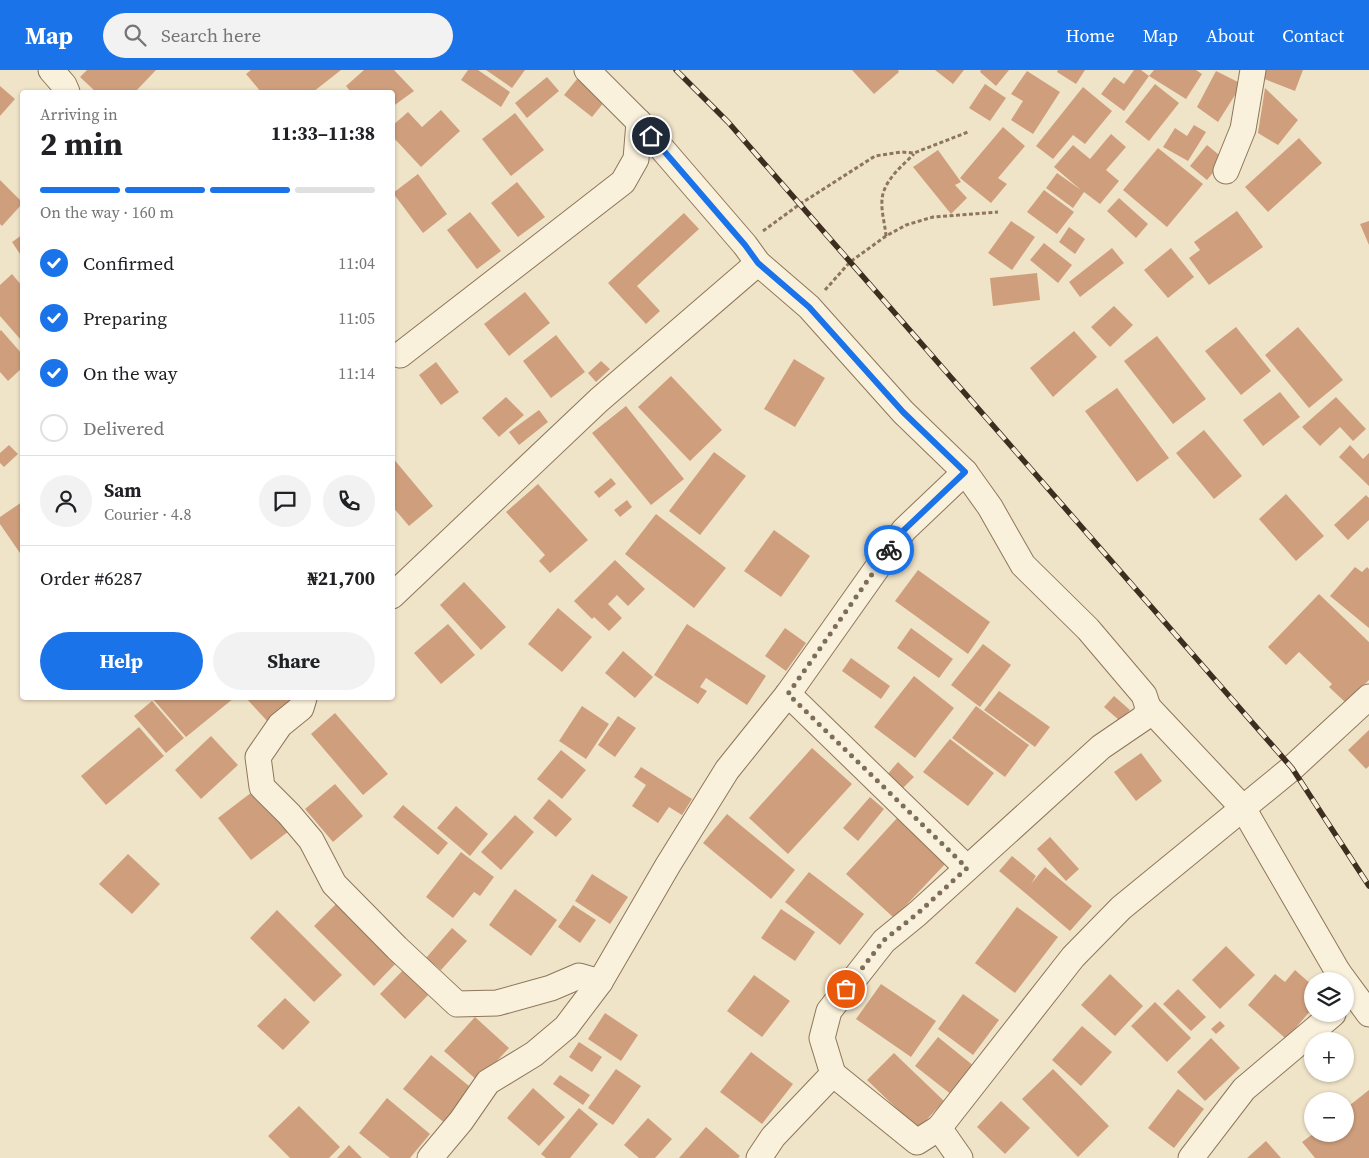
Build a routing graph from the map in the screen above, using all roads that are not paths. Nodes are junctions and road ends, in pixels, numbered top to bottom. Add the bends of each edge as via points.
1 (51, 70) edge
2 (587, 70) edge
3 (1253, 70) edge
4 (66, 90) edge
5 (639, 122) junction
6 (1226, 171) dead end
7 (752, 254) junction
8 (400, 356) dead end
9 (965, 472) junction
10 (395, 593) edge
11 (788, 694) junction
12 (1369, 697) edge
13 (303, 700) edge
14 (1148, 707) junction
15 (1243, 808) junction
16 (967, 868) junction
17 (1336, 972) edge
18 (600, 982) junction
19 (1354, 996) edge
20 (1369, 1014) edge
21 (1324, 1022) edge
22 (833, 1074) junction
23 (939, 1128) junction
24 (430, 1158) edge
25 (759, 1158) edge
26 (960, 1158) edge
27 (1190, 1158) edge

1 - 4 street
2 - 5 street
3 - 6 street via 1243,129
5 - 7 street
5 - 8 street via 636,159 623,182
7 - 9 street via 809,307 903,412
7 - 10 street
9 - 11 street via 904,530
9 - 14 street via 1024,565 1088,629 1144,695
11 - 16 street
11 - 18 street via 727,770
12 - 15 street
13 - 18 street via 301,708 280,725 258,757 262,787 310,840 334,884 397,948 457,1004 497,1003 551,988 579,976
14 - 15 street
14 - 16 street via 1145,717 1101,747
15 - 17 street
15 - 23 street via 1121,908 1073,957
16 - 22 street via 884,940 829,1011 822,1038
18 - 24 street via 566,1027 534,1054 488,1082
19 - 20 street
21 - 27 street via 1244,1089
22 - 23 street via 916,1142
22 - 25 street via 773,1137
23 - 26 street

